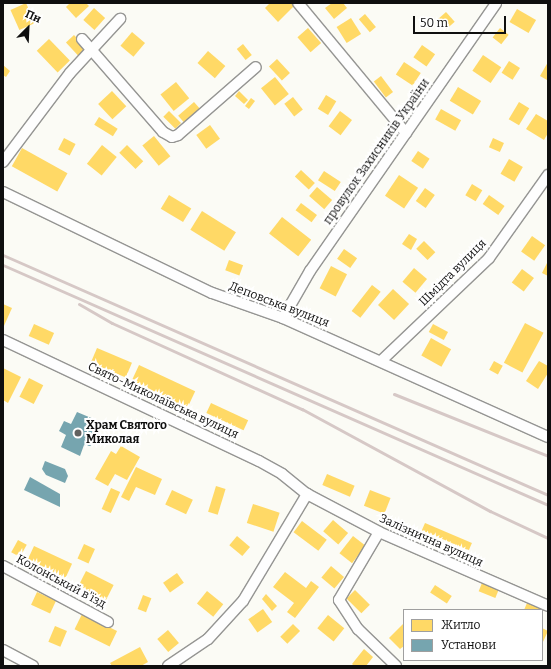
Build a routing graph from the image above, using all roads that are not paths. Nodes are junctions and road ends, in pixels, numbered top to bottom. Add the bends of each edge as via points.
1 (298, 3) edge
2 (496, 3) edge
3 (120, 19) dead end
4 (82, 39) dead end
5 (92, 50) junction
6 (256, 67) dead end
7 (406, 133) junction
8 (3, 162) edge
9 (548, 175) edge
10 (3, 192) edge
11 (283, 318) junction
12 (3, 340) edge
13 (381, 361) junction
14 (548, 437) edge
15 (307, 494) junction
16 (378, 532) junction
17 (3, 566) edge
18 (548, 606) edge
19 (108, 622) dead end
20 (3, 650) edge
21 (33, 666) edge
22 (168, 666) edge
23 (396, 666) edge

1 - 7 street
2 - 7 street, провулок Захисників України
3 - 5 street
4 - 5 street
5 - 6 street via 163,132 172,137
5 - 8 street via 70,73
7 - 11 street, провулок Захисників України via 310,271
9 - 13 street, Шмідта вулиця via 489,258
10 - 11 street, Деповська вулиця via 212,293
11 - 13 street, Деповська вулиця
12 - 15 street, Свято-Миколаївська вулиця via 259,461 282,474
13 - 14 street, Деповська вулиця
15 - 16 street, Залізнична вулиця
15 - 22 street via 243,601 208,639
16 - 18 street, Залізнична вулиця
16 - 23 street via 339,600 358,629
17 - 19 street, Колонський в'їзд
20 - 21 street

